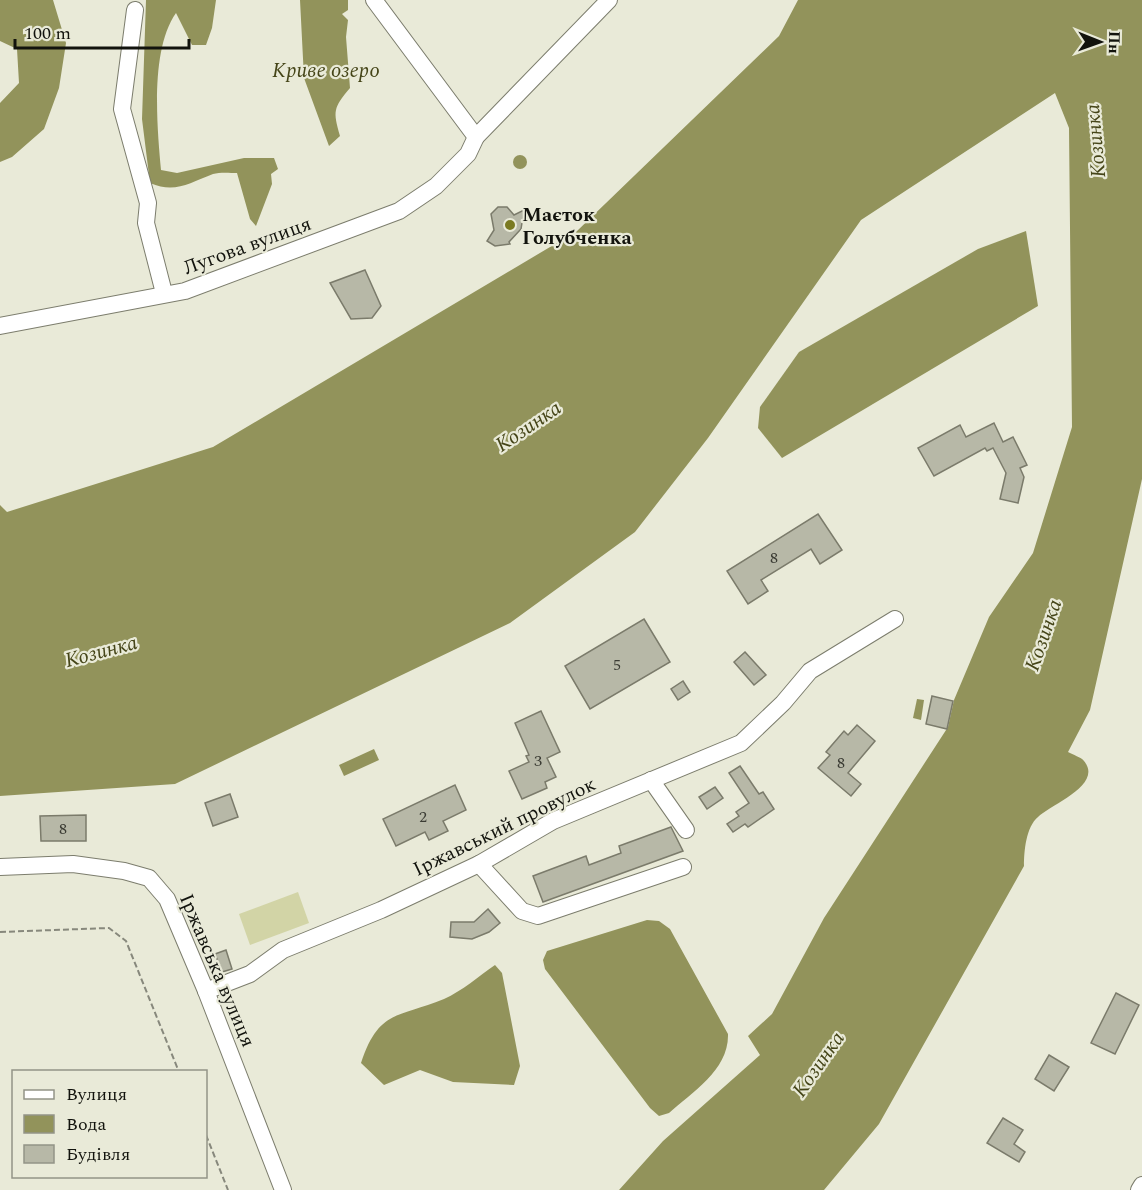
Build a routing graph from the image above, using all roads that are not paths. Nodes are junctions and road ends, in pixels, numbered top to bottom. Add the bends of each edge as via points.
1 (374, 0) edge
2 (609, 0) edge
3 (135, 10) dead end
4 (476, 137) junction
5 (164, 293) junction
6 (0, 326) edge
7 (895, 619) dead end
8 (651, 780) junction
9 (686, 830) dead end
10 (478, 864) junction
11 (0, 867) edge
12 (683, 867) dead end
13 (206, 991) junction
14 (1142, 1185) edge
15 (283, 1190) edge
16 (1139, 1190) edge

1 - 4 street
2 - 4 street, Лугова вулиця
3 - 5 street via 122,109 148,203 146,224
4 - 5 street, Лугова вулиця via 468,154 436,186 399,211 185,291
5 - 6 street, Лугова вулиця
7 - 8 street, Іржавський провулок via 810,671 741,743
8 - 9 street
8 - 10 street, Іржавський провулок via 553,821
10 - 12 street via 522,911 538,916
10 - 13 street, Іржавський провулок via 283,950 250,974
11 - 13 street, Іржавська вулиця via 73,864 149,878 167,899
13 - 15 street, Іржавська вулиця
14 - 16 street

